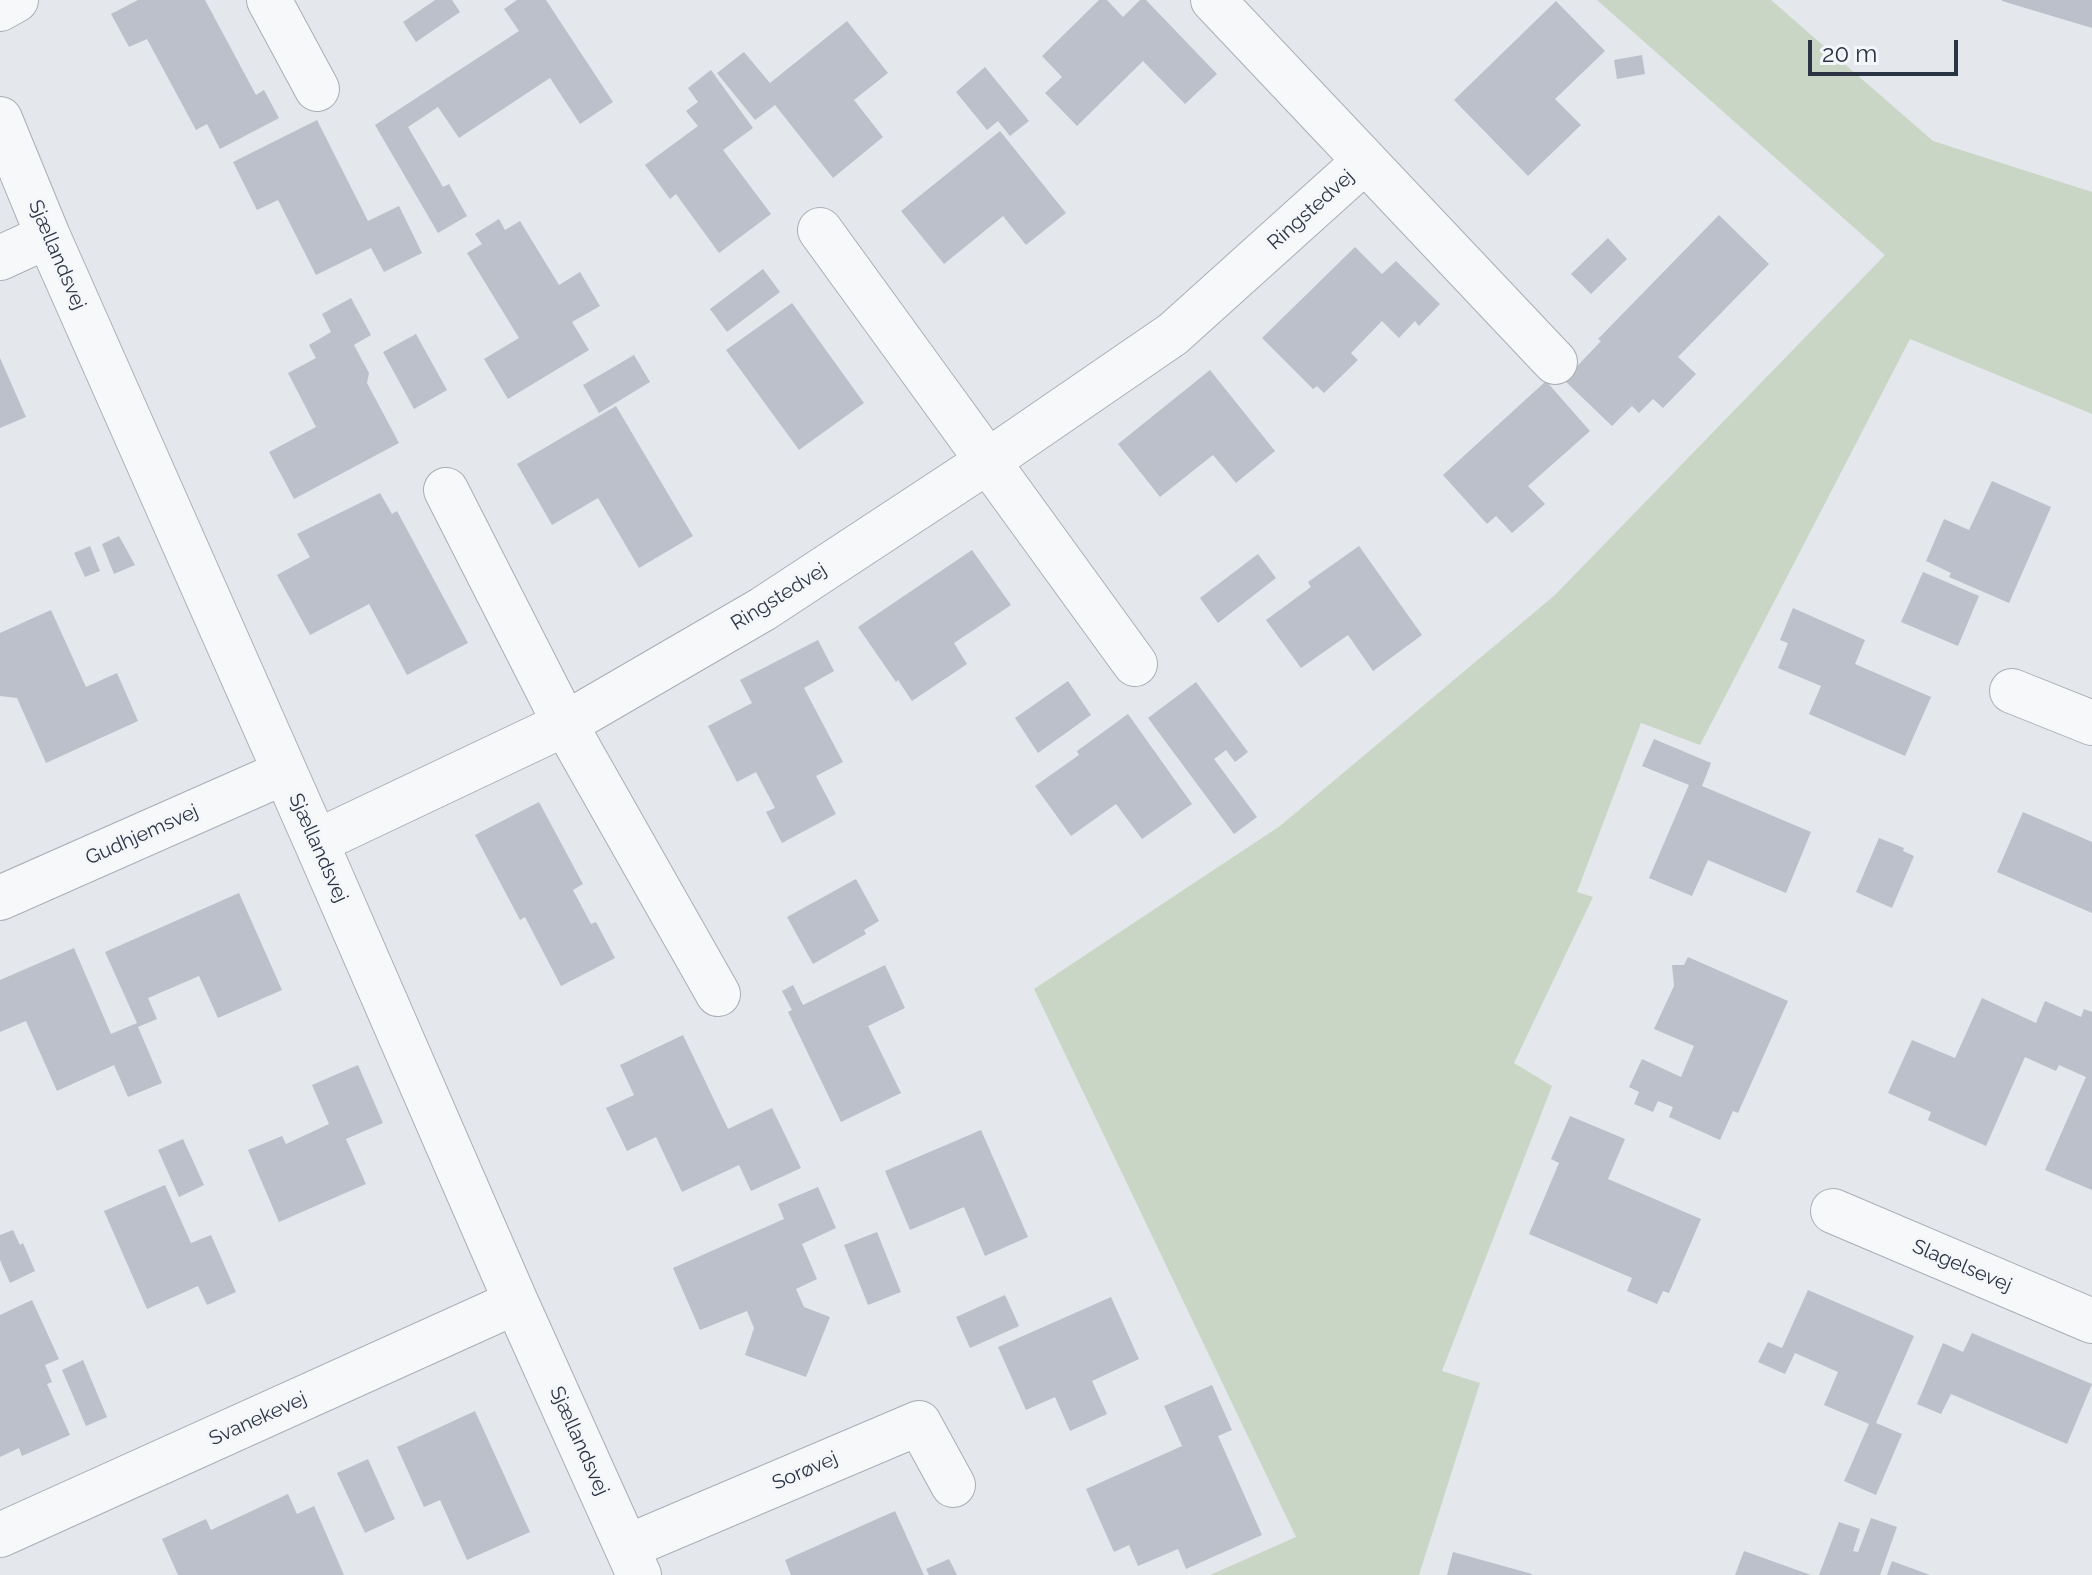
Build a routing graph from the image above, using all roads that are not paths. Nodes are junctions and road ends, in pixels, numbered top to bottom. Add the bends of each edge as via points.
1 (16, 0) edge
2 (269, 0) edge
3 (1213, 0) edge
4 (0, 9) edge
5 (317, 89) dead end
6 (0, 119) edge
7 (1365, 161) junction
8 (820, 230) dead end
9 (48, 236) junction
10 (0, 258) edge
11 (1555, 362) dead end
12 (988, 461) junction
13 (446, 490) dead end
14 (1135, 664) dead end
15 (2012, 691) dead end
16 (2092, 723) edge
17 (565, 724) junction
18 (285, 772) junction
19 (316, 842) junction
20 (0, 898) edge
21 (718, 994) dead end
22 (1833, 1211) dead end
23 (516, 1302) junction
24 (2092, 1321) edge
25 (953, 1485) dead end
26 (0, 1535) edge
27 (633, 1561) edge

1 - 4 street
2 - 5 street
3 - 7 street, Ringstedvej
6 - 9 street, Sjællandsvej
7 - 11 street, Ringstedvej
7 - 12 street, Ringstedvej via 1173,334
8 - 12 street
9 - 10 street
9 - 18 street, Sjællandsvej
12 - 14 street
12 - 17 street, Ringstedvej via 763,609
13 - 17 street
15 - 16 street
17 - 19 street, Ringstedvej
17 - 21 street
18 - 19 street, Sjællandsvej
18 - 20 street, Gudhjemsvej
19 - 23 street, Sjællandsvej
22 - 24 street, Slagelsevej
23 - 26 street, Svanekevej
23 - 27 street, Sjællandsvej
25 - 27 street, Sorøvej via 919,1423

